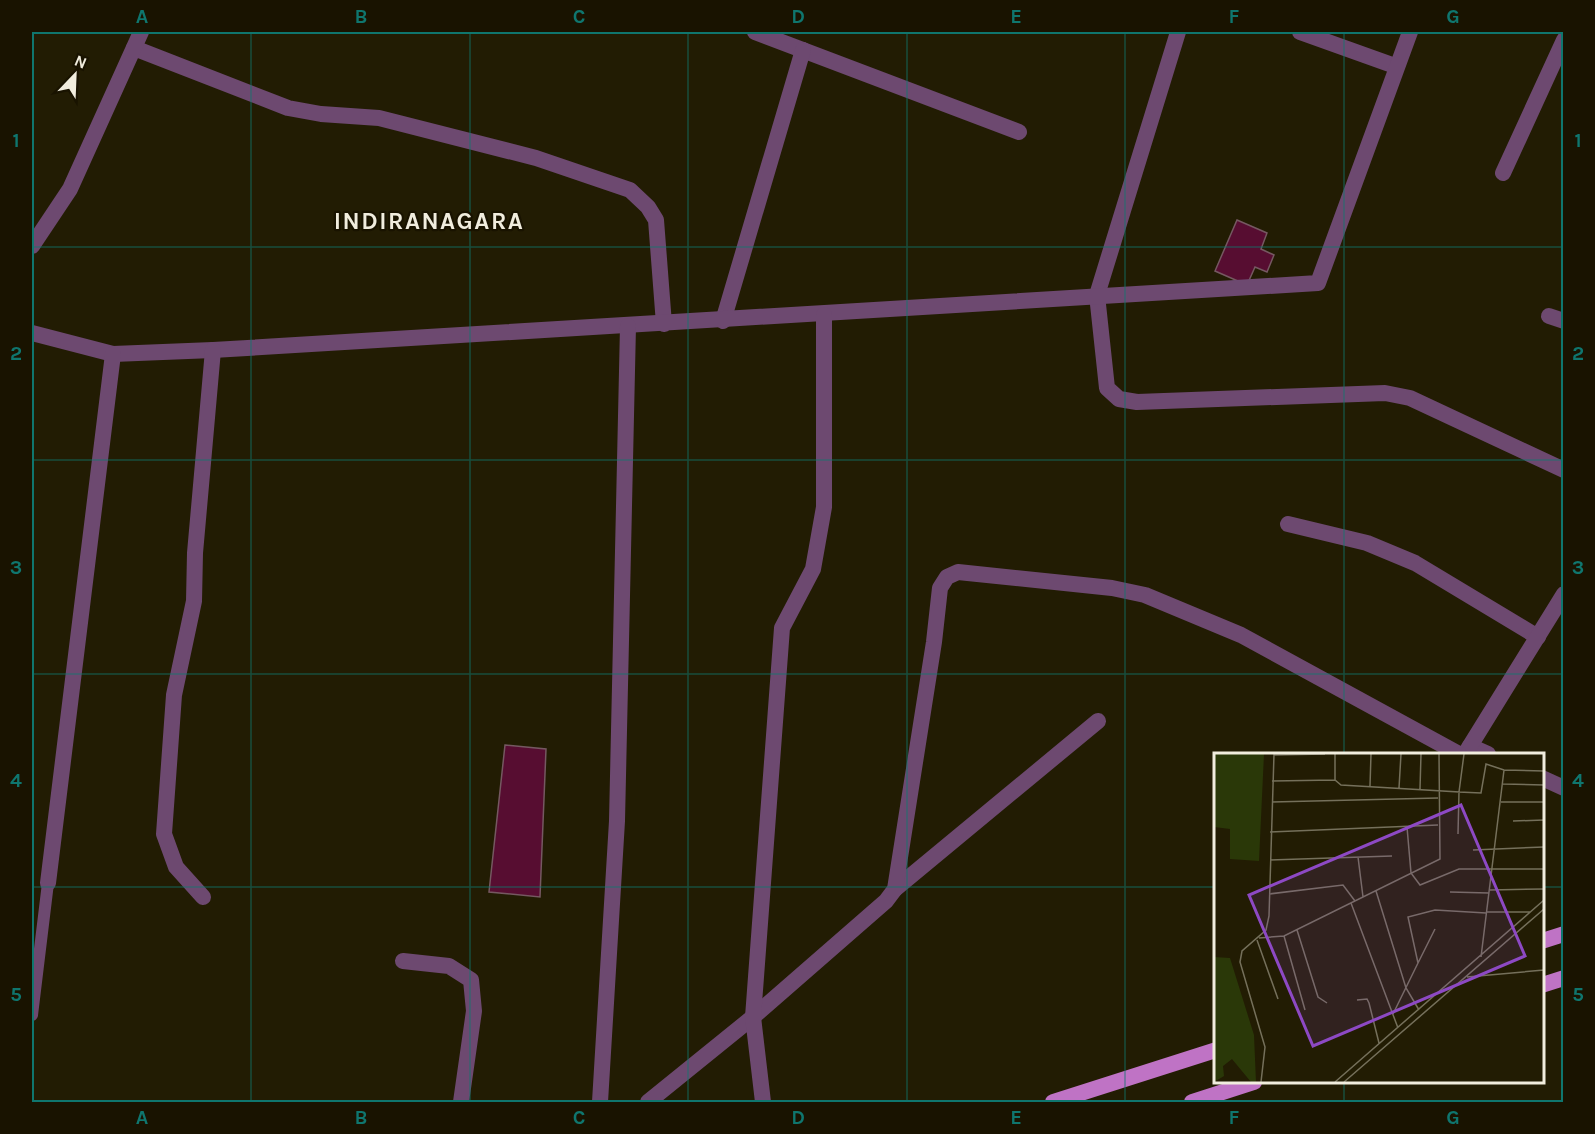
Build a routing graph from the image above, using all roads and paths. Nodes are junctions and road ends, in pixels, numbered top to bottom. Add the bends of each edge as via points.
1 (141, 32) edge
2 (755, 32) edge
3 (1178, 32) edge
4 (1300, 32) edge
5 (1410, 32) edge
6 (1563, 40) edge
7 (134, 48) junction
8 (803, 50) junction
9 (1395, 66) junction
10 (1018, 132) dead end
11 (1503, 173) dead end
12 (32, 246) edge
13 (1097, 295) junction
14 (824, 315) junction
15 (723, 321) junction
16 (664, 324) junction
17 (628, 326) junction
18 (32, 333) edge
19 (213, 350) junction
20 (113, 354) junction
21 (1563, 470) edge
22 (1288, 524) dead end
23 (1563, 594) edge
24 (1557, 620) edge
25 (1538, 637) junction
26 (1098, 721) dead end
27 (1465, 752) edge
28 (1544, 779) edge
29 (1563, 788) edge
30 (48, 883) joint
31 (896, 889) junction
32 (203, 897) dead end
33 (1563, 934) edge
34 (1544, 940) edge
35 (403, 961) dead end
36 (1563, 978) edge
37 (1544, 984) edge
38 (32, 1015) edge
39 (753, 1017) junction
40 (1214, 1050) edge
41 (1251, 1083) edge
42 (461, 1102) edge
43 (600, 1102) edge
44 (648, 1102) edge
45 (763, 1102) edge
46 (1053, 1102) edge
47 (1192, 1102) edge

1 - 7 street
2 - 8 street
3 - 13 street
4 - 9 street
5 - 9 street
6 - 11 street
7 - 12 street via 70,189
7 - 16 street via 288,108 380,118 414,126 536,158 630,190 656,220
8 - 10 street
8 - 15 street
9 - 13 street via 1318,283
13 - 14 street
13 - 21 street via 1107,388 1119,399 1137,402 1385,393 1410,398
14 - 15 street
14 - 39 street via 824,507 813,569 782,628
15 - 16 street
16 - 17 street
17 - 19 street
17 - 43 street via 617,821
18 - 20 street
19 - 20 street
19 - 32 street via 194,601 174,695 164,834 176,867
20 - 30 street
22 - 25 street via 1367,543 1415,563
23 - 24 street
24 - 25 street
25 - 27 street
26 - 31 street
27 - 31 street via 1241,636 1145,595 958,572 947,577 940,588
28 - 29 street
30 - 38 lane
31 - 39 street
33 - 34 main road
35 - 42 street via 449,966 471,980 474,1011
36 - 37 main road
39 - 44 street
39 - 45 street
40 - 46 main road
41 - 47 main road

